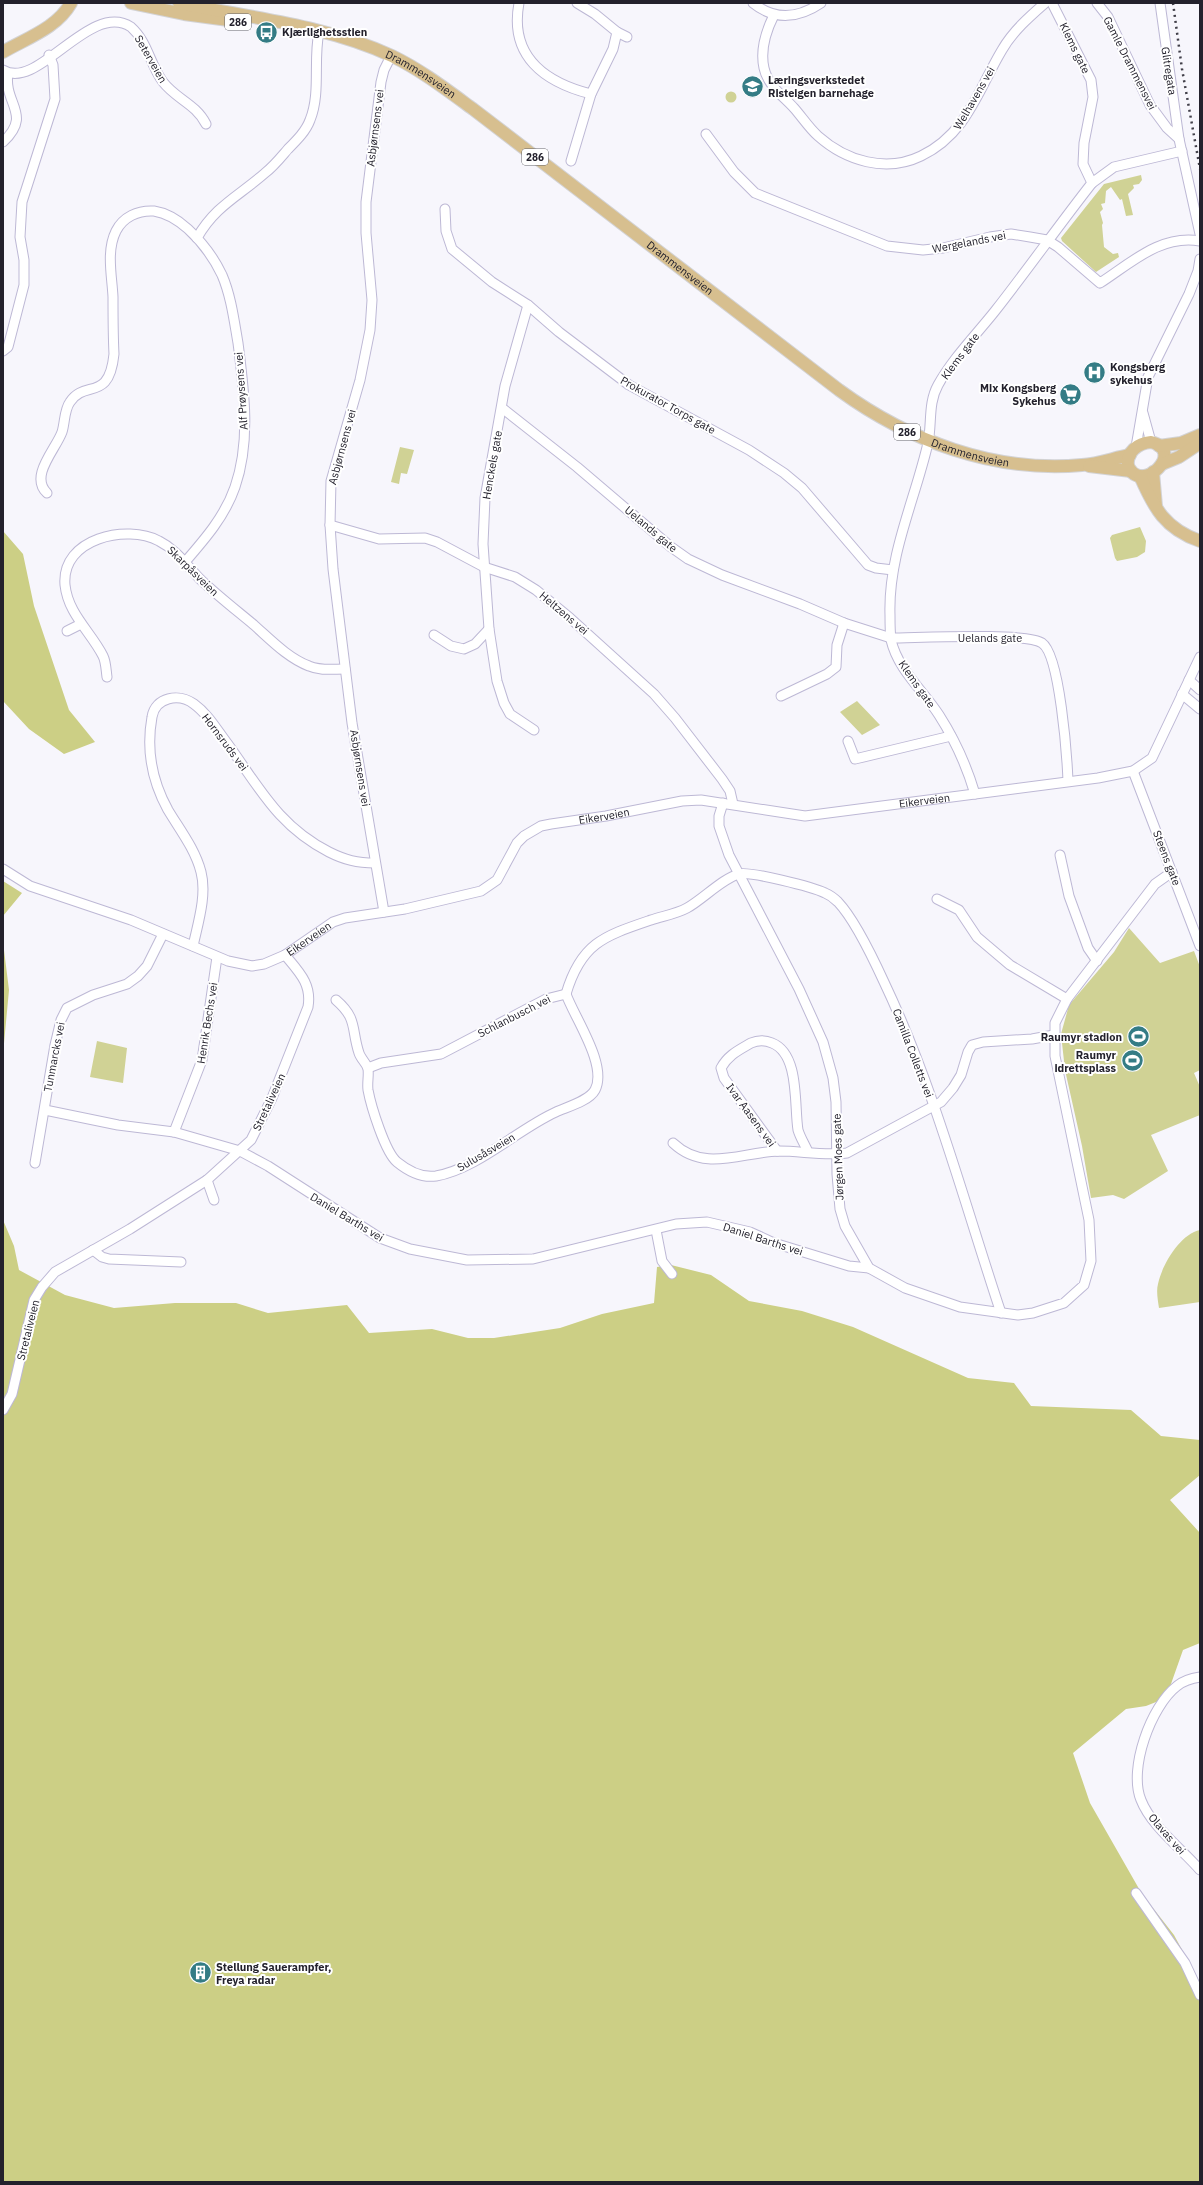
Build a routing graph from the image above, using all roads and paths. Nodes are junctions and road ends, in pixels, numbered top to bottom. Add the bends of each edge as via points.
1 (61, 3) edge
2 (71, 3) edge
3 (131, 3) edge
4 (519, 3) edge
5 (577, 3) edge
6 (753, 3) edge
7 (821, 3) edge
8 (1045, 3) edge
9 (1052, 3) edge
10 (1097, 3) edge
11 (1160, 3) edge
12 (185, 5) edge
13 (774, 15) junction
14 (58, 17) junction
15 (319, 32) junction
16 (617, 32) junction
17 (628, 37) dead end
18 (3, 52) edge
19 (49, 55) junction
20 (391, 56) junction
21 (5, 72) edge
22 (592, 94) junction
23 (206, 124) dead end
24 (706, 134) dead end
25 (1179, 139) junction
26 (3, 142) edge
27 (1182, 151) junction
28 (571, 161) dead end
29 (1092, 183) junction
30 (445, 209) dead end
31 (1200, 234) edge
32 (197, 238) junction
33 (1047, 240) junction
34 (1200, 241) edge
35 (1200, 259) edge
36 (528, 305) junction
37 (3, 351) edge
38 (502, 408) junction
39 (1143, 409) junction
40 (1200, 435) edge
41 (928, 441) junction
42 (1155, 444) junction
43 (1200, 444) edge
44 (1133, 451) junction
45 (1162, 464) junction
46 (1084, 465) junction
47 (1153, 472) junction
48 (1135, 474) junction
49 (47, 493) dead end
50 (1156, 507) junction
51 (330, 525) junction
52 (1200, 542) edge
53 (185, 562) junction
54 (484, 567) junction
55 (893, 570) junction
56 (844, 623) junction
57 (80, 624) junction
58 (489, 629) junction
59 (67, 630) dead end
60 (434, 635) dead end
61 (891, 638) junction
62 (1200, 657) edge
63 (345, 669) junction
64 (107, 677) dead end
65 (1189, 680) junction
66 (1200, 690) edge
67 (1182, 694) junction
68 (780, 696) dead end
69 (1200, 709) edge
70 (534, 730) dead end
71 (951, 736) junction
72 (848, 741) dead end
73 (1133, 770) junction
74 (1068, 781) junction
75 (975, 794) junction
76 (723, 802) junction
77 (734, 804) junction
78 (1060, 855) dead end
79 (375, 863) junction
80 (3, 869) edge
81 (1172, 872) junction
82 (739, 874) junction
83 (937, 899) dead end
84 (384, 912) junction
85 (162, 934) junction
86 (193, 946) junction
87 (1200, 946) edge
88 (285, 955) junction
89 (217, 957) junction
90 (1096, 961) junction
91 (566, 994) junction
92 (1067, 999) junction
93 (336, 1000) dead end
94 (1054, 1035) junction
95 (368, 1068) junction
96 (933, 1106) junction
97 (45, 1110) junction
98 (174, 1132) junction
99 (673, 1143) dead end
100 (240, 1151) junction
101 (777, 1151) junction
102 (808, 1152) junction
103 (836, 1154) junction
104 (35, 1163) dead end
105 (206, 1180) junction
106 (214, 1200) dead end
107 (656, 1230) junction
108 (93, 1250) junction
109 (181, 1262) dead end
110 (869, 1268) junction
111 (672, 1274) dead end
112 (1001, 1313) junction
113 (3, 1410) edge
114 (1200, 1677) edge
115 (1200, 1870) edge
116 (1136, 1893) dead end
117 (1200, 1995) edge

1 - 14 main road
2 - 14 main road
3 - 12 main road, Drammensveien / 286
4 - 22 street via 517,32 520,44 530,61 547,76 578,91
5 - 16 street
6 - 13 street
7 - 13 street via 811,10 798,14
8 - 13 street, Welhavens vei via 1022,24 1002,49 966,116 949,138 921,156 902,162 881,164 854,160 836,150 818,136 772,87 764,68 763,48
9 - 29 street, Klems gate via 1090,80 1093,96 1084,144 1084,164
10 - 25 street, Gamle Drammensvei via 1108,17 1150,105
11 - 25 street, Glitregata
12 - 15 main road, Drammensveien / 286
14 - 18 main road via 47,28
15 - 20 main road, Drammensveien / 286 via 356,42
15 - 32 street via 314,108 310,121 300,136 267,172 240,194 225,202 204,225
16 - 17 street
16 - 22 street via 613,49
19 - 21 street, Seterveien via 23,72
19 - 23 street, Seterveien via 73,36 93,25 108,20 120,21 131,27 142,40 164,84 196,108
19 - 37 street via 53,65 55,99 22,202 20,237 24,260 24,285 8,347
20 - 41 main road, Drammensveien / 286 via 426,75 468,105 850,397 896,427
20 - 51 street, Asbjørnsens vei via 381,82 366,202 372,300 369,336 360,380 331,481
21 - 26 street via 17,118 15,128
22 - 28 street
24 - 33 street, Wergelands vei via 734,172 755,193 887,246 923,250 1011,234
25 - 27 street
27 - 29 street via 1114,167
27 - 31 street
29 - 33 street, Klems gate
30 - 36 street, Prokurator Torps gate via 446,231 452,249 492,282
32 - 49 street, Alf Prøysens vei via 170,216 158,212 137,213 121,223 112,244 110,260 114,354 111,374 101,385 74,397 69,403 62,431 43,470 41,482
32 - 53 street, Alf Prøysens vei via 222,276 234,314 242,372 245,429 242,458 231,499 223,515
33 - 34 street, Wergelands vei via 1058,246 1100,283 1160,245 1179,239
33 - 41 street, Klems gate via 938,386 932,403
35 - 39 street via 1189,294 1148,377
36 - 38 street, Henckels gate via 505,386
36 - 55 street, Prokurator Torps gate via 629,385 750,450 784,473 802,488 868,565
38 - 54 street, Henckels gate via 485,498
38 - 56 street, Uelands gate via 577,467 671,547 688,558 722,575
39 - 42 street
39 - 44 street
40 - 42 main road, 286 via 1181,443
41 - 46 main road, Drammensveien / 286 via 974,456 1013,464
41 - 55 street, Klems gate
42 - 44 main road, 286 via 1144,443
42 - 45 main road via 1164,454
43 - 45 main road, 286
44 - 46 main road, Drammensveien / 286
44 - 48 main road via 1127,463
45 - 47 main road, 286
46 - 48 main road, Drammensveien / 286
47 - 48 main road, 286
47 - 50 main road
48 - 50 main road
50 - 52 main road via 1174,529
51 - 54 street, Heltzens vei via 379,539 425,538
51 - 63 street, Asbjørnsens vei
53 - 57 street, Skarpåsveien via 170,548 144,535 126,533 95,540 82,548 73,558 66,574 68,597
53 - 63 street, Skarpåsveien via 211,590 293,657 318,669
54 - 58 street, Henckels gate
54 - 77 street, Heltzens vei via 515,577 536,590 637,677 675,718 710,762 730,792
55 - 61 street, Klems gate via 890,595
56 - 61 street, Uelands gate
56 - 68 street via 837,645 836,667 827,674
57 - 59 street
57 - 64 street, Skarpåsveien via 104,657
58 - 60 street via 475,644 464,649 451,646
58 - 70 street, Henckels gate via 497,681 504,703 510,714
61 - 71 street, Klems gate via 904,670 939,714
61 - 74 street, Uelands gate via 1009,637 1030,638 1041,642 1050,654 1059,699
62 - 65 street, Eikerveien
63 - 79 street, Asbjørnsens vei
65 - 66 street
65 - 67 street, Eikerveien
67 - 69 street
67 - 73 street, Eikerveien via 1152,758
71 - 72 street via 855,759
71 - 75 street, Klems gate
73 - 74 street, Eikerveien
73 - 81 street, Steens gate
74 - 75 street, Eikerveien
75 - 77 street, Eikerveien via 805,816
76 - 77 street, Eikerveien
76 - 82 street, Jørgen Moes gate via 719,826 729,856
76 - 84 street, Eikerveien via 682,801 540,826 517,843 497,880 480,891
78 - 90 street via 1069,896 1088,948
79 - 84 street, Asbjørnsens vei
79 - 86 street, Hornsruds vei via 345,860 303,837 286,824 207,716 194,703 172,697 160,702 152,714 150,727 153,775 201,873 202,896
80 - 85 street, Eikerveien via 30,886 131,920
81 - 87 street, Steens gate
81 - 90 street via 1155,884
82 - 91 street, Schlanbusch vei via 678,912 630,926 598,942 580,959
82 - 96 street, Camilla Colletts vei via 757,875 815,889 839,903 875,961 920,1064
82 - 103 street, Jørgen Moes gate via 799,988 823,1042 833,1078 836,1102
83 - 92 street via 959,910 977,937 1010,965
84 - 88 street, Eikerveien via 333,922
85 - 86 street, Eikerveien
85 - 97 street, Tunmarcks vei via 147,966 138,976 127,984 94,994 67,1008 54,1045
86 - 89 street, Eikerveien
88 - 89 street, Eikerveien via 252,966
88 - 100 street, Stretaliveien via 308,988 308,1007 261,1122 251,1140
89 - 98 street, Henrik Bechs vei via 202,1060
90 - 92 street
91 - 95 street, Schlanbusch vei via 546,999 441,1054 381,1063
91 - 95 street, Sulusåsveien via 594,1056 597,1080 595,1090 587,1098 543,1118 460,1170 435,1176 415,1174 396,1162 382,1135 368,1091
92 - 94 street via 1059,1012
93 - 95 street, Sulusåsveien via 350,1014 359,1053
94 - 96 street, Ivar Aasens vei via 972,1045 954,1088 941,1102
94 - 112 street via 1060,1078 1089,1220 1091,1262 1084,1286 1064,1303 1033,1313
96 - 103 street, Ivar Aasens vei via 858,1148
96 - 112 street, Camilla Colletts vei
97 - 98 street, Daniel Barths vei via 118,1125
97 - 104 street, Tunmarcks vei
98 - 100 street, Daniel Barths vei
99 - 101 street, Ivar Aasens vei via 691,1156 704,1159
100 - 105 street, Stretaliveien
100 - 107 street, Daniel Barths vei via 268,1166 380,1238 410,1249 467,1260 533,1259
101 - 102 street, Ivar Aasens vei
101 - 102 street, Ivar Aasens vei via 724,1078 721,1068 732,1053 755,1041 765,1040 776,1044 786,1056 793,1075 798,1131
102 - 103 street, Ivar Aasens vei
103 - 110 street, Jørgen Moes gate via 840,1209 845,1226
105 - 106 street
105 - 108 street, Stretaliveien
107 - 110 street, Daniel Barths vei via 676,1224 707,1222 750,1232 774,1243 849,1266
107 - 111 street via 662,1261
108 - 109 street via 109,1259
108 - 113 street, Stretaliveien via 56,1272 38,1291 12,1394
110 - 112 street via 905,1288 935,1300 960,1307
114 - 115 street, Olavas vei via 1178,1685 1167,1695 1154,1716 1143,1742 1138,1788 1141,1801 1151,1817
116 - 117 street via 1184,1963

